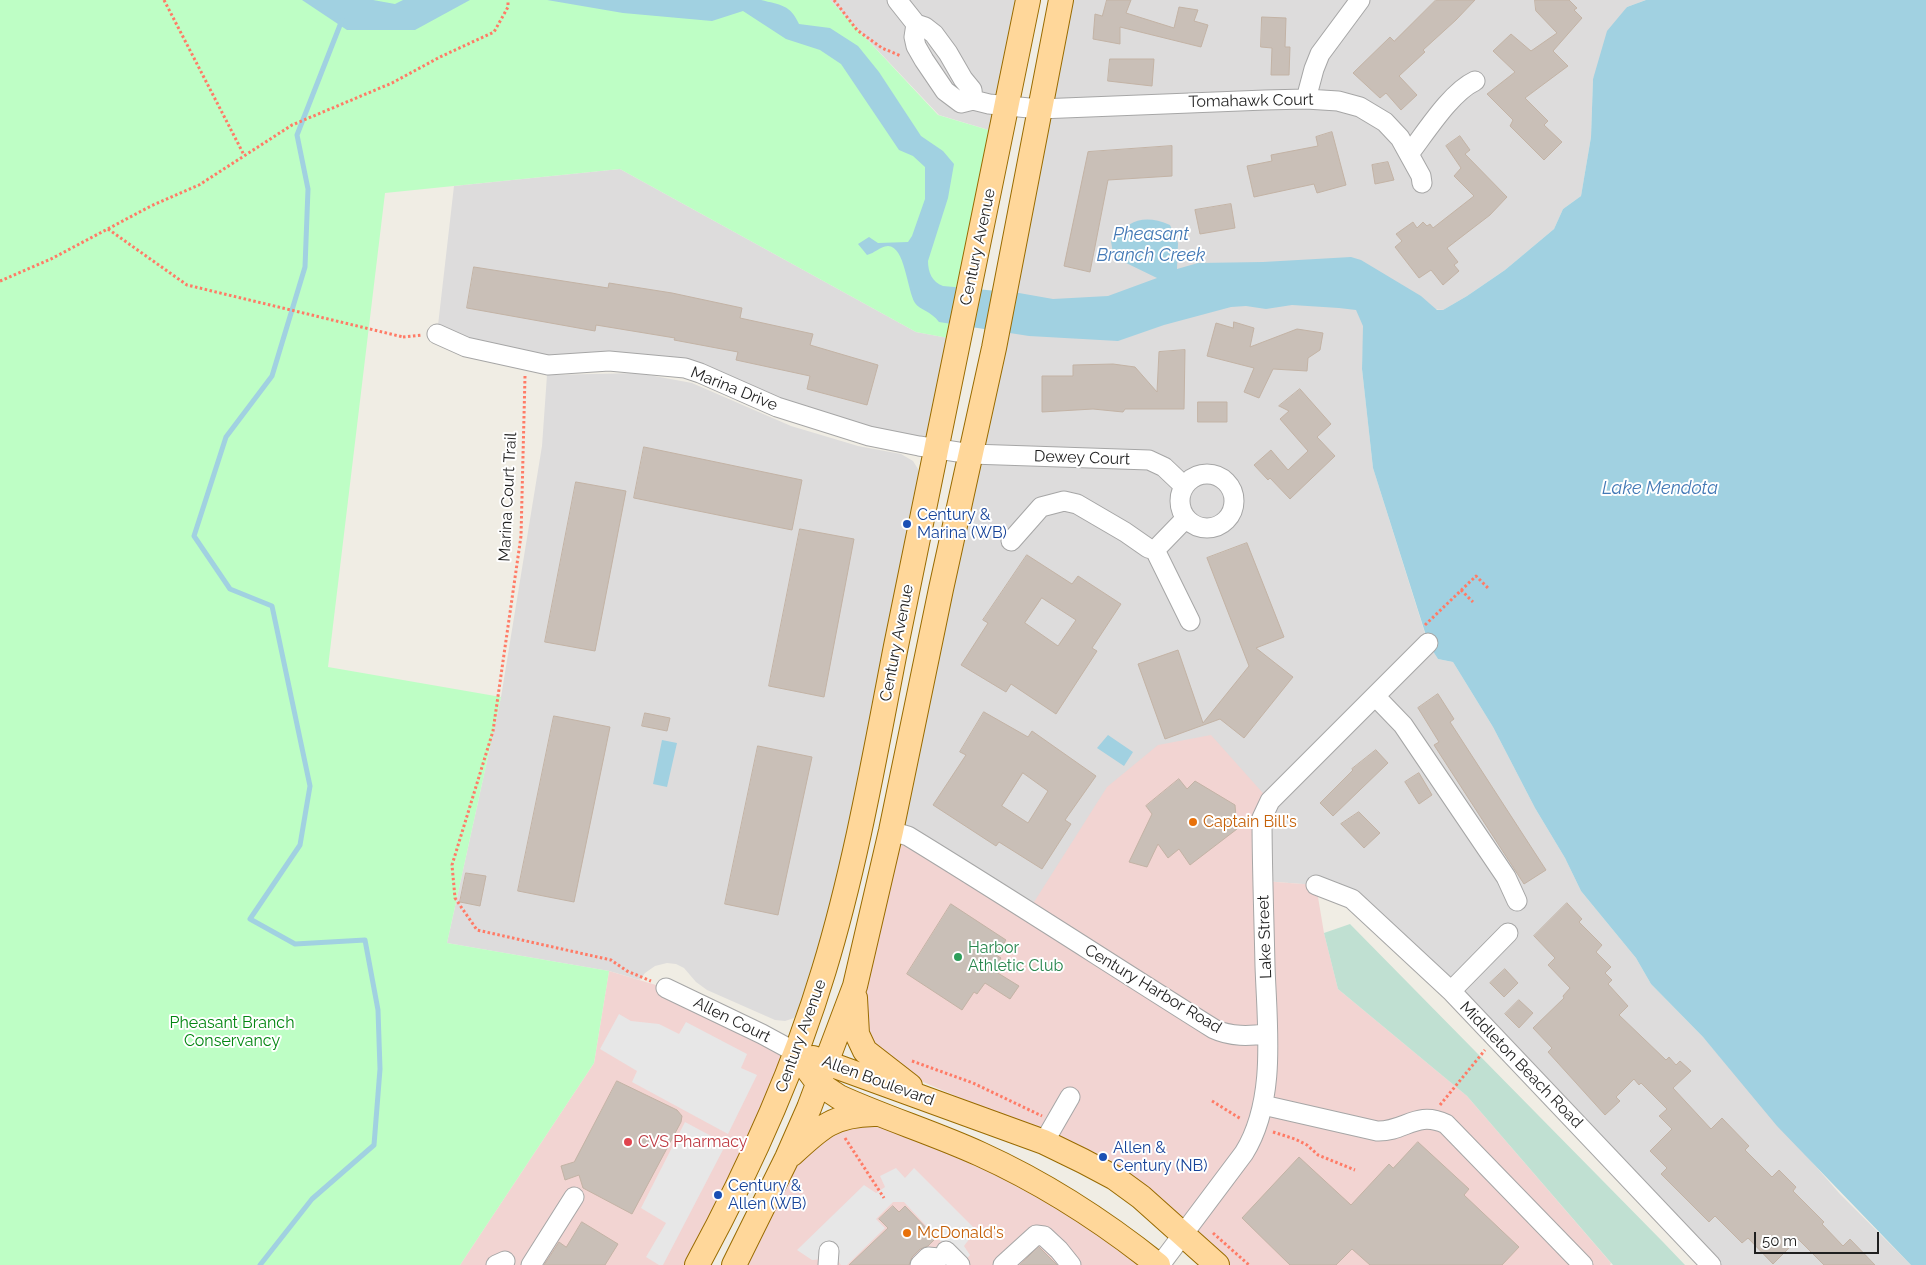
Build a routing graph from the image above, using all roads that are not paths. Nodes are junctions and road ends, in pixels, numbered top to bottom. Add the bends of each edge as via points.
1 (897, 0) edge
2 (1028, 0) edge
3 (1061, 0) edge
4 (1360, 0) edge
5 (916, 24) junction
6 (950, 56) junction
7 (929, 69) junction
8 (1475, 81) dead end
9 (1306, 99) junction
10 (973, 100) junction
11 (1007, 105) junction
12 (1039, 109) junction
13 (1409, 154) junction
14 (1422, 183) dead end
15 (437, 334) road end
16 (936, 449) junction
17 (971, 454) junction
18 (1184, 486) junction
19 (1185, 519) junction
20 (1011, 541) dead end
21 (1155, 550) junction
22 (1190, 621) dead end
23 (1425, 636) road end
24 (1375, 696) junction
25 (891, 831) junction
26 (1316, 885) dead end
27 (1517, 901) dead end
28 (1508, 933) dead end
29 (855, 986) junction
30 (666, 988) road end
31 (1450, 991) junction
32 (1267, 1034) junction
33 (797, 1053) junction
34 (822, 1072) junction
35 (1070, 1097) dead end
36 (927, 1099) junction
37 (1263, 1105) junction
38 (881, 1114) junction
39 (1044, 1142) junction
40 (787, 1158) junction
41 (574, 1197) dead end
42 (1183, 1233) junction
43 (531, 1265) edge
44 (697, 1265) edge
45 (734, 1265) edge
46 (920, 1265) edge
47 (960, 1265) edge
48 (1003, 1265) edge
49 (1071, 1265) edge
50 (1159, 1265) edge
51 (1217, 1265) edge
52 (1583, 1265) edge
53 (1711, 1265) edge

1 - 5 street
2 - 11 main road, Century Avenue
3 - 12 main road, Century Avenue
4 - 9 street via 1320,54
5 - 6 street via 934,34
5 - 7 street via 916,46
6 - 7 street
6 - 10 street via 972,90
7 - 10 street, Tomahawk Court via 945,90 961,102
8 - 13 street via 1457,93
9 - 12 street, Tomahawk Court
9 - 13 street, Tomahawk Court via 1338,101 1360,107 1385,122
10 - 11 street, Tomahawk Court
11 - 12 street, Tomahawk Court
11 - 16 main road, Century Avenue
12 - 17 main road, Century Avenue
13 - 14 street, Tomahawk Court
15 - 16 street, Marina Drive via 466,347 548,365 608,361 685,368 787,410 869,436
16 - 17 street, Marina Drive
16 - 33 main road, Century Avenue via 842,907
17 - 18 street, Dewey Court via 1149,460 1164,467
17 - 25 main road, Century Avenue
18 - 19 street via 1179,502
18 - 19 street via 1200,475 1218,476 1226,482 1234,498 1230,515 1217,527 1200,528
19 - 21 street
20 - 21 street via 1041,507 1064,501 1077,504
21 - 22 street
23 - 24 street, Lake Street
24 - 27 street via 1403,725 1506,877
24 - 32 street, Lake Street via 1270,801 1262,818
25 - 29 main road, Century Avenue
25 - 32 street, Century Harbor Road via 908,836 1223,1034
26 - 31 street, Middleton Beach Road via 1352,899
28 - 31 street
29 - 34 main road, Century Avenue
29 - 36 main road via 857,1034 864,1051
30 - 33 street, Allen Court
31 - 53 street, Middleton Beach Road
32 - 37 street, Lake Street
33 - 34 main road, Allen Boulevard
33 - 44 main road, Century Avenue via 752,1157
34 - 36 main road, Allen Boulevard via 858,1076
34 - 38 main road, Allen Boulevard via 839,1097
34 - 40 main road, Century Avenue
35 - 39 street
36 - 39 main road, Allen Boulevard
37 - 42 street, Lake Street via 1247,1147
37 - 52 street via 1377,1132 1428,1118 1446,1124
38 - 40 main road via 847,1116 828,1124
38 - 50 main road, Allen Boulevard via 980,1153 1039,1184
39 - 42 main road, Allen Boulevard via 1127,1186
40 - 45 main road, Century Avenue
41 - 43 street
42 - 50 street, Lake Street
42 - 51 main road, Allen Boulevard
46 - 47 street via 928,1256 942,1254
48 - 49 street via 1036,1236 1044,1236

